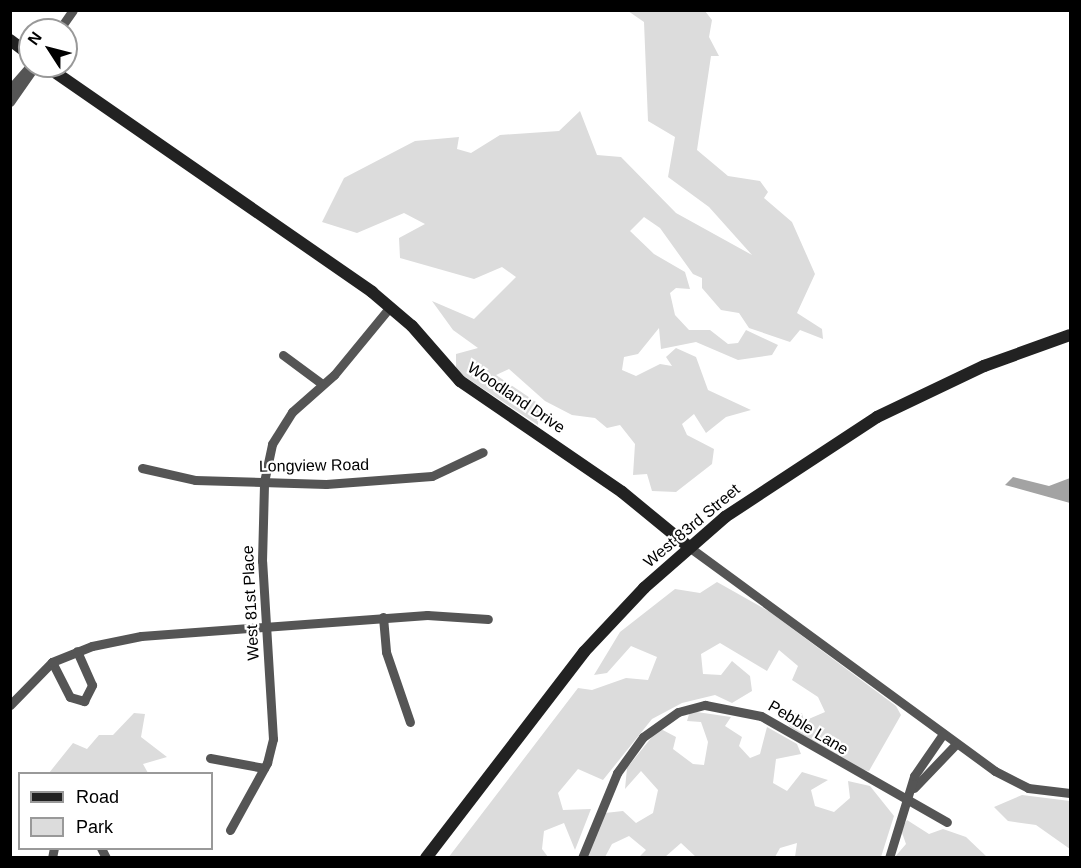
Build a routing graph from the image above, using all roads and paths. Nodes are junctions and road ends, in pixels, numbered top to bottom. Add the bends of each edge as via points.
1 (27, 78) edge
2 (62, 78) edge
3 (10, 102) edge
4 (389, 308) junction
5 (1071, 335) edge
6 (283, 355) dead end
7 (322, 384) junction
8 (483, 452) dead end
9 (142, 468) dead end
10 (264, 482) junction
11 (689, 547) junction
12 (383, 617) junction
13 (488, 619) dead end
14 (267, 628) junction
15 (77, 651) junction
16 (52, 662) junction
17 (10, 705) edge
18 (410, 722) dead end
19 (943, 734) junction
20 (956, 744) junction
21 (210, 758) dead end
22 (264, 768) junction
23 (914, 789) junction
24 (1071, 793) edge
25 (909, 801) junction
26 (947, 822) dead end
27 (230, 831) dead end
28 (426, 858) edge
29 (582, 858) edge
30 (889, 858) edge

1 - 3 street
2 - 4 main road, Woodland Drive
4 - 7 street, West 81st Place
4 - 11 main road, Woodland Drive via 460,381 622,492
5 - 11 main road, West 83rd Street via 984,366 877,417 797,465
6 - 7 street
7 - 10 street, West 81st Place via 278,432
8 - 10 street, Longview Road via 432,476
9 - 10 street, Longview Road via 195,480
10 - 14 street, West 81st Place
11 - 19 street, Woodland Drive
11 - 28 main road, West 83rd Street via 584,652
12 - 13 street via 458,614
12 - 14 street
12 - 18 street via 386,652
14 - 15 street via 141,636
14 - 22 street, West 81st Place via 274,717
15 - 16 street
15 - 16 street via 92,685 84,701 70,697
16 - 17 street
19 - 20 street, Woodland Drive
19 - 23 street via 914,776
20 - 23 street
20 - 24 street, Woodland Drive via 1011,781 1044,792
21 - 22 street
22 - 27 street, West 81st Place
23 - 25 street
25 - 26 street, Pebble Lane
25 - 29 street, Pebble Lane via 760,716 714,705 692,707 656,725 626,758
25 - 30 street

